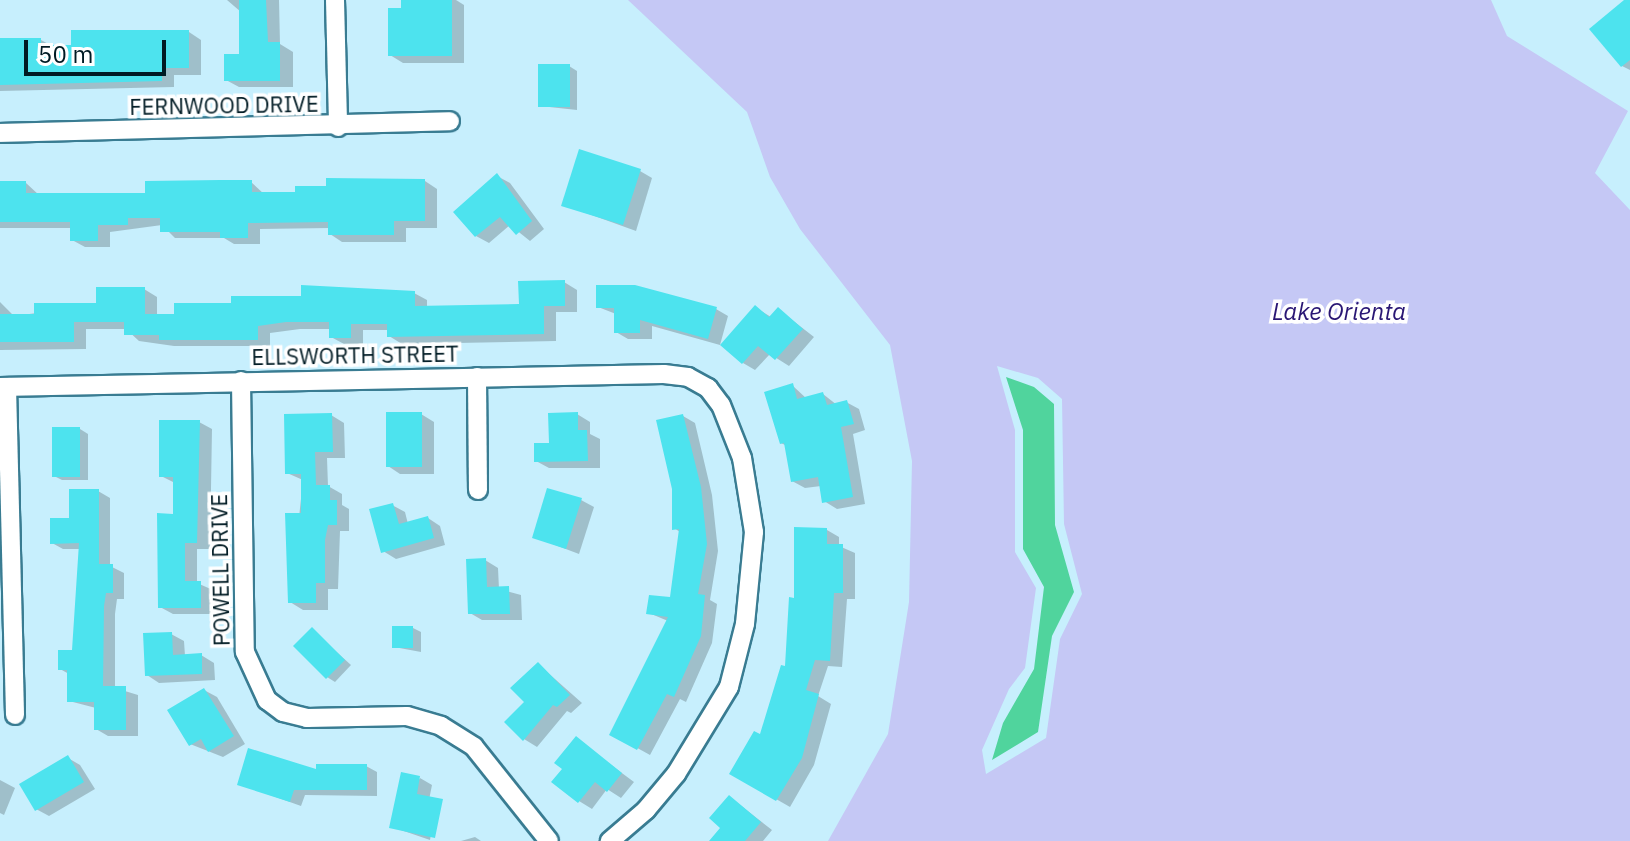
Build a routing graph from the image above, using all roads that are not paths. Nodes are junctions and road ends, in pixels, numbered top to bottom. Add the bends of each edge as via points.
1 (335, 0) edge
2 (450, 121) dead end
3 (338, 127) junction
4 (0, 133) edge
5 (477, 377) junction
6 (241, 381) junction
7 (4, 387) edge
8 (478, 490) dead end
9 (15, 715) dead end
10 (549, 841) edge
11 (610, 841) edge

1 - 3 street
2 - 3 street, FERNWOOD DRIVE
3 - 4 street, FERNWOOD DRIVE
5 - 6 street, ELLSWORTH STREET
5 - 8 street
5 - 11 street, ELLSWORTH STREET via 688,377 708,388 721,405 742,458 754,532 745,624 729,687 676,774
6 - 7 street, ELLSWORTH STREET
6 - 10 street, POWELL DRIVE via 245,652 267,700 283,712 307,718 407,716 441,726 474,747
7 - 9 street

